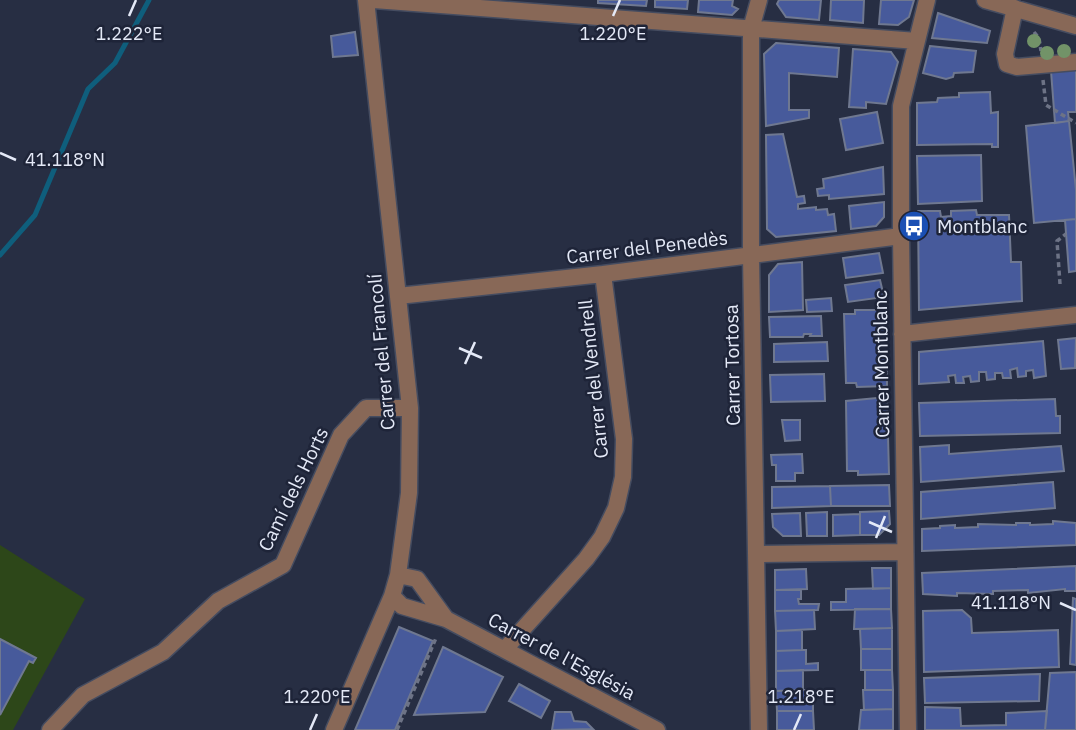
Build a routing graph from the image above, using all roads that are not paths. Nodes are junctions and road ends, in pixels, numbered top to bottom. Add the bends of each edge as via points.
1 (366, 0) edge
2 (374, 0) edge
3 (760, 0) edge
4 (927, 0) edge
5 (985, 0) edge
6 (1015, 8) junction
7 (1076, 26) edge
8 (751, 29) junction
9 (917, 41) junction
10 (1076, 62) edge
11 (901, 236) junction
12 (751, 256) junction
13 (603, 274) junction
14 (398, 296) junction
15 (1076, 315) edge
16 (902, 334) junction
17 (410, 408) junction
18 (905, 552) junction
19 (756, 554) junction
20 (398, 575) junction
21 (392, 596) junction
22 (446, 619) junction
23 (505, 649) junction
24 (50, 730) edge
25 (334, 730) edge
26 (657, 730) edge
27 (759, 730) edge
28 (908, 730) edge

1 - 14 street, Carrer del Francolí
2 - 8 street
3 - 8 street, Carrer Tortosa
4 - 9 street, Carrer Montblanc
5 - 6 street
6 - 7 street
6 - 10 street via 1007,64
8 - 9 street
8 - 12 street, Carrer Tortosa
9 - 11 street, Carrer Montblanc via 901,106
11 - 12 street, Carrer del Penedès
11 - 16 street, Carrer Montblanc
12 - 13 street, Carrer del Penedès
12 - 19 street, Carrer Tortosa
13 - 14 street, Carrer del Penedès
13 - 23 street, Carrer del Vendrell via 624,439 616,509 586,559
14 - 17 street, Carrer del Francolí
15 - 16 street
16 - 18 street, Carrer Montblanc
17 - 20 street, Carrer del Francolí via 409,494
17 - 24 street, Camí dels Horts via 366,408 341,435 283,565 218,601 163,652 83,695
18 - 19 street
18 - 28 street, Carrer Montblanc
19 - 27 street, Carrer Tortosa
20 - 21 street, Carrer del Francolí
20 - 22 street, Carrer de l'Església via 416,579
21 - 22 street, Carrer de l'Església via 402,606
21 - 25 street, Carrer del Francolí
22 - 23 street, Carrer de l'Església
23 - 26 street, Carrer de l'Església

